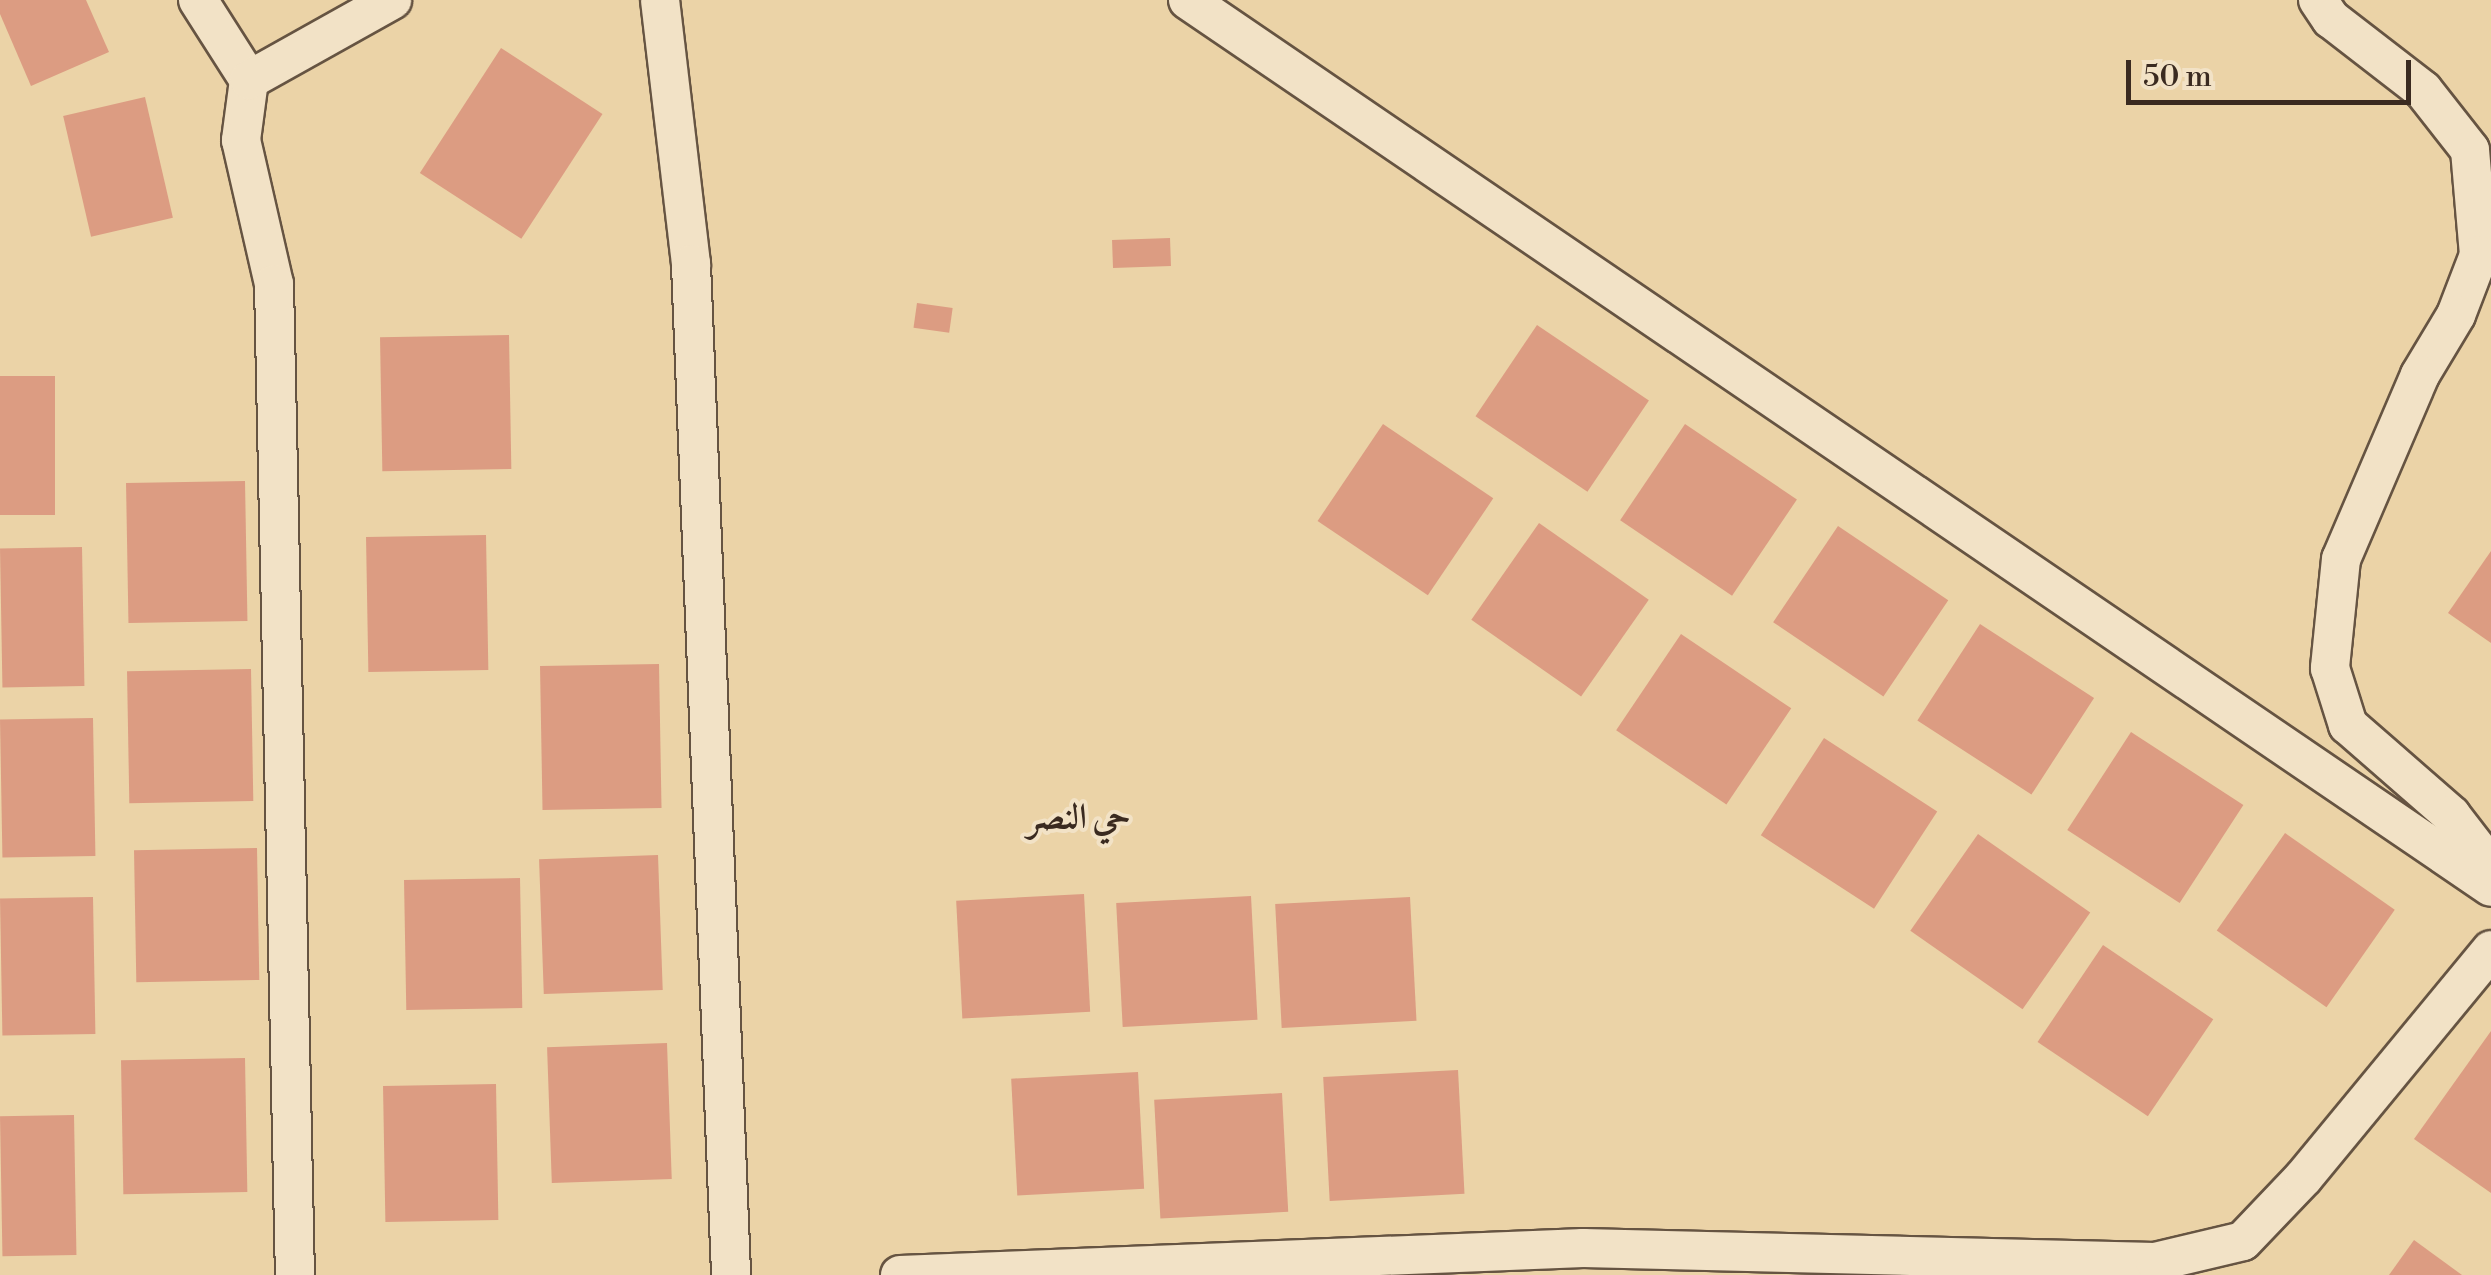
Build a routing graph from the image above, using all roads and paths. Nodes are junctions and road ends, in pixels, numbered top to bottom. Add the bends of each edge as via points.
1 (198, 0) edge
2 (392, 0) edge
3 (660, 0) edge
4 (1188, 0) edge
5 (2318, 0) edge
6 (248, 80) junction
7 (2491, 867) edge
8 (2491, 887) edge
9 (2491, 950) edge
10 (296, 1275) edge
11 (731, 1275) edge
12 (900, 1275) edge

1 - 6 street
2 - 6 street
3 - 11 street via 691,264
4 - 8 street
5 - 7 street via 2332,19 2423,90 2470,150 2480,254 2341,559 2330,668 2348,725 2451,815
6 - 10 street via 241,140 274,284
9 - 12 street via 2243,1241 2155,1262 1582,1248

